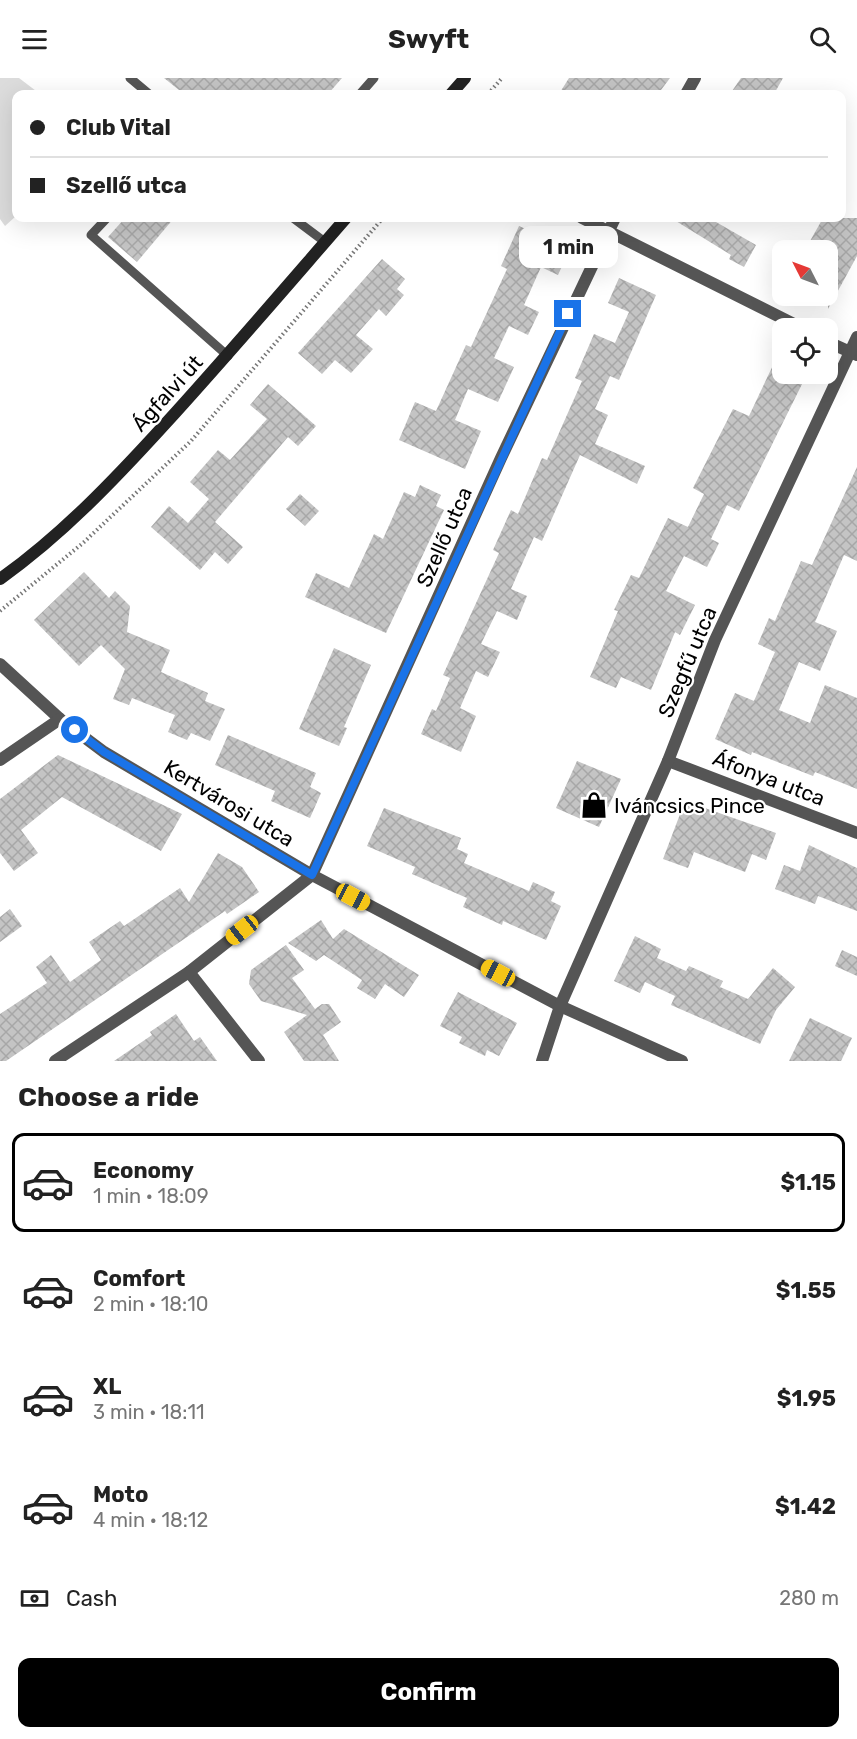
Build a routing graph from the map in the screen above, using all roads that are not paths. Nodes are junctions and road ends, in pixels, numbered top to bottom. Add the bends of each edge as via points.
1 (130, 78) edge
2 (374, 78) edge
3 (465, 78) edge
4 (144, 90) edge
5 (364, 90) edge
6 (454, 90) edge
7 (103, 222) edge
8 (298, 222) edge
9 (342, 222) edge
10 (590, 222) edge
11 (613, 222) edge
12 (607, 231) junction
13 (325, 242) junction
14 (782, 318) edge
15 (857, 337) edge
16 (838, 347) edge
17 (853, 354) edge
18 (228, 356) junction
19 (0, 579) edge
20 (0, 664) edge
21 (60, 719) junction
22 (0, 760) edge
23 (668, 761) junction
24 (857, 833) edge
25 (312, 875) junction
26 (189, 972) junction
27 (560, 1006) junction
28 (55, 1061) edge
29 (259, 1061) edge
30 (542, 1061) edge
31 (682, 1061) edge

1 - 4 lane
2 - 5 lane
3 - 6 street
7 - 18 lane via 91,235
8 - 13 lane
9 - 13 street, Ágfalvi út
10 - 12 street
11 - 12 street, Szellő utca
12 - 14 street
12 - 25 street, Szellő utca
13 - 18 street, Ágfalvi út
15 - 17 street, Szegfű utca
16 - 17 street
17 - 23 street, Szegfű utca via 715,640
18 - 19 street, Ágfalvi út via 122,472 23,563
20 - 21 street, Kertvárosi utca
21 - 22 street
21 - 25 street, Kertvárosi utca via 104,752
23 - 24 street, Áfonya utca
23 - 27 street, Szegfű utca
25 - 26 street
25 - 27 street, Kertvárosi utca
26 - 28 street
26 - 29 street
27 - 30 street, Szegfű utca
27 - 31 street, Kertvárosi utca

